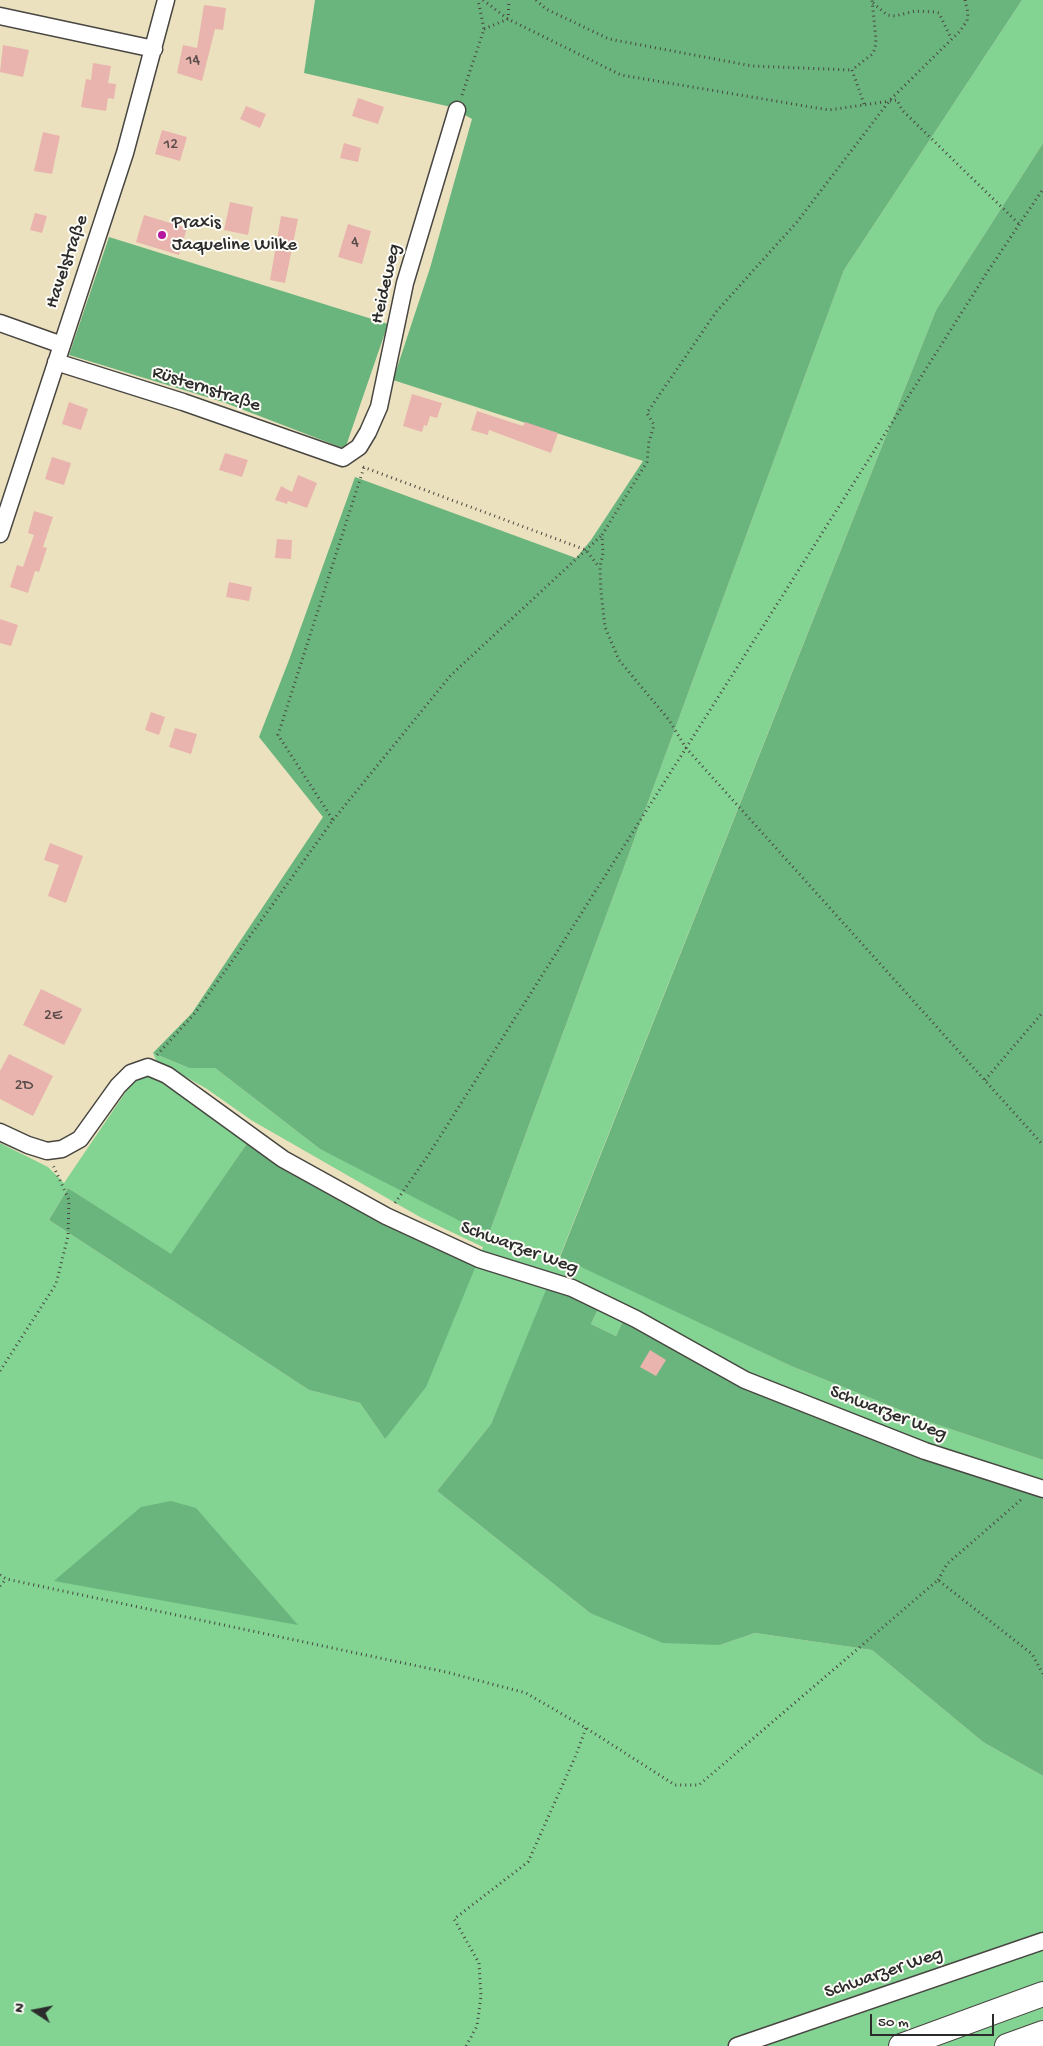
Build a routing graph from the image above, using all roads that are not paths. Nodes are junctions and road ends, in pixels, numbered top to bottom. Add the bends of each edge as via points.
1 (166, 0) edge
2 (0, 16) edge
3 (154, 49) junction
4 (457, 110) road end
5 (0, 323) edge
6 (62, 345) junction
7 (56, 362) junction
8 (343, 458) joint
9 (0, 534) edge
10 (0, 1132) edge
11 (1040, 1487) edge
12 (1043, 1941) edge
13 (1043, 1994) edge
14 (1043, 2033) edge
15 (737, 2046) edge
16 (902, 2046) edge
17 (1007, 2046) edge

1 - 3 street, Havelstraße
2 - 3 street
3 - 6 street, Havelstraße via 126,153
4 - 8 street, Heideweg via 405,283 379,407 359,447
5 - 6 street
6 - 7 street, Havelstraße
7 - 8 street, Rüsternstraße
7 - 9 street, Havelstraße
10 - 11 street, Schwarzer Weg via 47,1151 62,1149 80,1139 131,1073 148,1067 167,1075 283,1159 386,1216 478,1259 572,1288 636,1318 745,1380 926,1451
12 - 15 street, Schwarzer Weg
13 - 16 highway
14 - 17 highway

